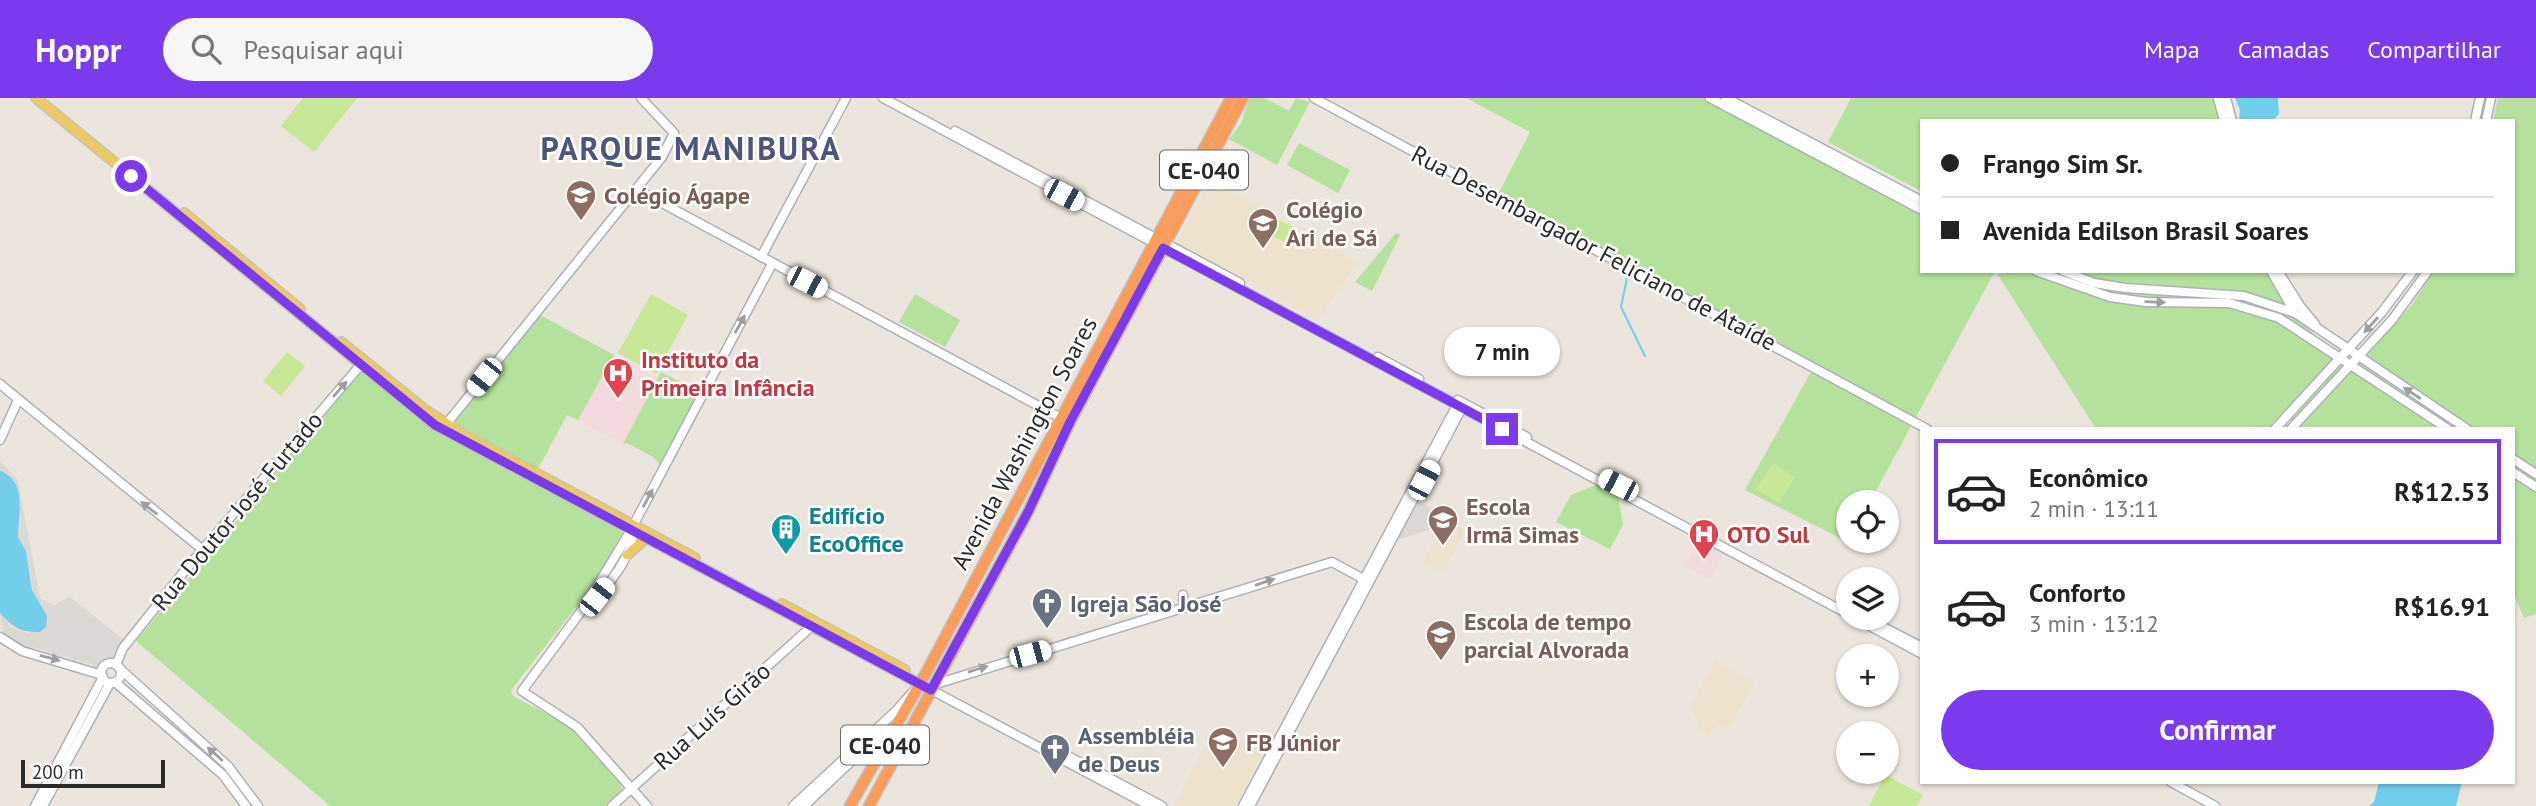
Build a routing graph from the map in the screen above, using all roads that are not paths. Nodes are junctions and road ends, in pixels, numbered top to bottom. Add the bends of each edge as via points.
1 (36, 98) edge
2 (45, 98) edge
3 (641, 98) edge
4 (846, 98) edge
5 (883, 98) edge
6 (894, 98) edge
7 (1231, 98) edge
8 (1243, 98) edge
9 (1314, 98) edge
10 (1710, 98) edge
11 (1726, 98) edge
12 (2218, 98) edge
13 (2226, 98) edge
14 (2480, 98) edge
15 (2491, 98) edge
16 (2223, 119) edge
17 (2231, 119) edge
18 (2475, 119) edge
19 (2486, 119) edge
20 (984, 149) junction
21 (653, 170) junction
22 (636, 190) junction
23 (645, 194) junction
24 (1920, 200) edge
25 (1920, 209) edge
26 (1160, 243) junction
27 (761, 257) junction
28 (772, 264) junction
29 (2041, 273) edge
30 (2068, 273) edge
31 (2272, 273) edge
32 (2279, 273) edge
33 (2411, 273) edge
34 (2427, 273) edge
35 (2295, 313) junction
36 (2324, 334) junction
37 (2348, 351) junction
38 (2358, 356) junction
39 (2340, 358) junction
40 (362, 363) junction
41 (2351, 364) junction
42 (0, 384) edge
43 (18, 400) junction
44 (1461, 405) junction
45 (1061, 418) junction
46 (444, 427) junction
47 (1924, 427) edge
48 (2277, 427) edge
49 (2293, 427) edge
50 (2445, 427) edge
51 (2464, 427) edge
52 (0, 440) edge
53 (2515, 460) edge
54 (2515, 473) edge
55 (2536, 474) edge
56 (2536, 487) edge
57 (633, 529) junction
58 (646, 538) junction
59 (203, 550) junction
60 (622, 558) junction
61 (1366, 580) junction
62 (1183, 595) dead end
63 (1836, 602) edge
64 (1184, 608) junction
65 (1836, 608) edge
66 (812, 626) junction
67 (1877, 630) edge
68 (1889, 630) edge
69 (0, 637) edge
70 (1920, 646) edge
71 (1920, 653) edge
72 (118, 667) junction
73 (107, 679) junction
74 (921, 682) junction
75 (932, 687) junction
76 (74, 739) junction
77 (857, 751) junction
78 (874, 764) junction
79 (2164, 784) edge
80 (2175, 784) edge
81 (631, 789) junction
82 (250, 793) junction
83 (244, 803) edge
84 (35, 806) edge
85 (43, 806) edge
86 (258, 806) edge
87 (612, 806) edge
88 (647, 806) edge
89 (793, 806) edge
90 (804, 806) edge
91 (851, 806) edge
92 (867, 806) edge
93 (1150, 806) edge
94 (1162, 806) edge
95 (1243, 806) edge
96 (1250, 806) edge
97 (2203, 806) edge
98 (2215, 806) edge

1 - 40 main road
2 - 40 main road
3 - 21 street via 674,133
4 - 27 street
5 - 20 street
6 - 20 street
7 - 26 highway, Avenida Washington Soares / CE-040
8 - 26 highway, Avenida Washington Soares / CE-040
9 - 47 street, Rua Desembargador Feliciano de Ataíde
10 - 25 street
11 - 24 street
12 - 16 street
13 - 17 street
14 - 18 street
15 - 19 street
20 - 26 street
21 - 22 street
21 - 23 street
22 - 23 street
22 - 46 street
23 - 27 street
26 - 44 street
26 - 45 highway, Avenida Washington Soares / CE-040
26 - 75 highway, Avenida Washington Soares / CE-040 via 1028,512
27 - 28 street
28 - 45 street
57 -> 28 street
29 -> 39 street via 2076,287 2136,301 2230,303 2249,308 2287,321
30 - 35 street via 2125,288 2244,296
31 - 35 street
32 - 36 street
33 -> 37 street
34 - 38 street
35 - 36 street
36 - 37 street
37 - 38 street
37 - 39 street
38 - 41 street
51 -> 38 street
39 - 41 street
39 - 48 street
40 - 46 main road via 415,411
59 -> 40 street, Rua Doutor José Furtado
41 - 49 street
41 - 50 street
42 - 43 street
43 - 52 street
59 -> 43 street
44 - 61 street
44 - 63 street
44 - 65 street
45 - 74 highway, Avenida Washington Soares / CE-040
46 - 57 main road
53 - 55 street
54 - 56 street
57 - 58 main road
57 - 60 street
57 - 74 main road
58 - 60 main road
58 - 66 main road
59 - 72 street, Rua Doutor José Furtado via 123,648
60 - 81 street via 597,597 523,685 526,696 577,727
64 -> 61 street via 1332,562
61 - 95 street
61 - 96 street
62 - 64 street
75 -> 64 street
66 - 74 main road
66 - 81 street, Rua Luís Girão
67 - 71 street
68 - 70 street
69 -> 73 street via 22,651
72 - 73 street via 120,676
72 - 73 street via 106,665
82 -> 72 street via 222,761
73 - 76 street
73 - 83 street via 214,767
74 - 75 street
74 - 77 street
74 - 78 highway, Avenida Washington Soares / CE-040
75 - 92 highway, Avenida Washington Soares / CE-040
75 - 93 street
75 - 94 street
76 - 84 street
76 - 85 street
77 - 78 street
77 - 89 street
77 - 90 street
78 - 91 highway, Avenida Washington Soares / CE-040
79 - 97 street
80 - 98 street
81 - 87 street, Rua Luís Girão
81 - 88 street
82 - 83 street
82 - 86 street
91 - 92 highway via 862,801

